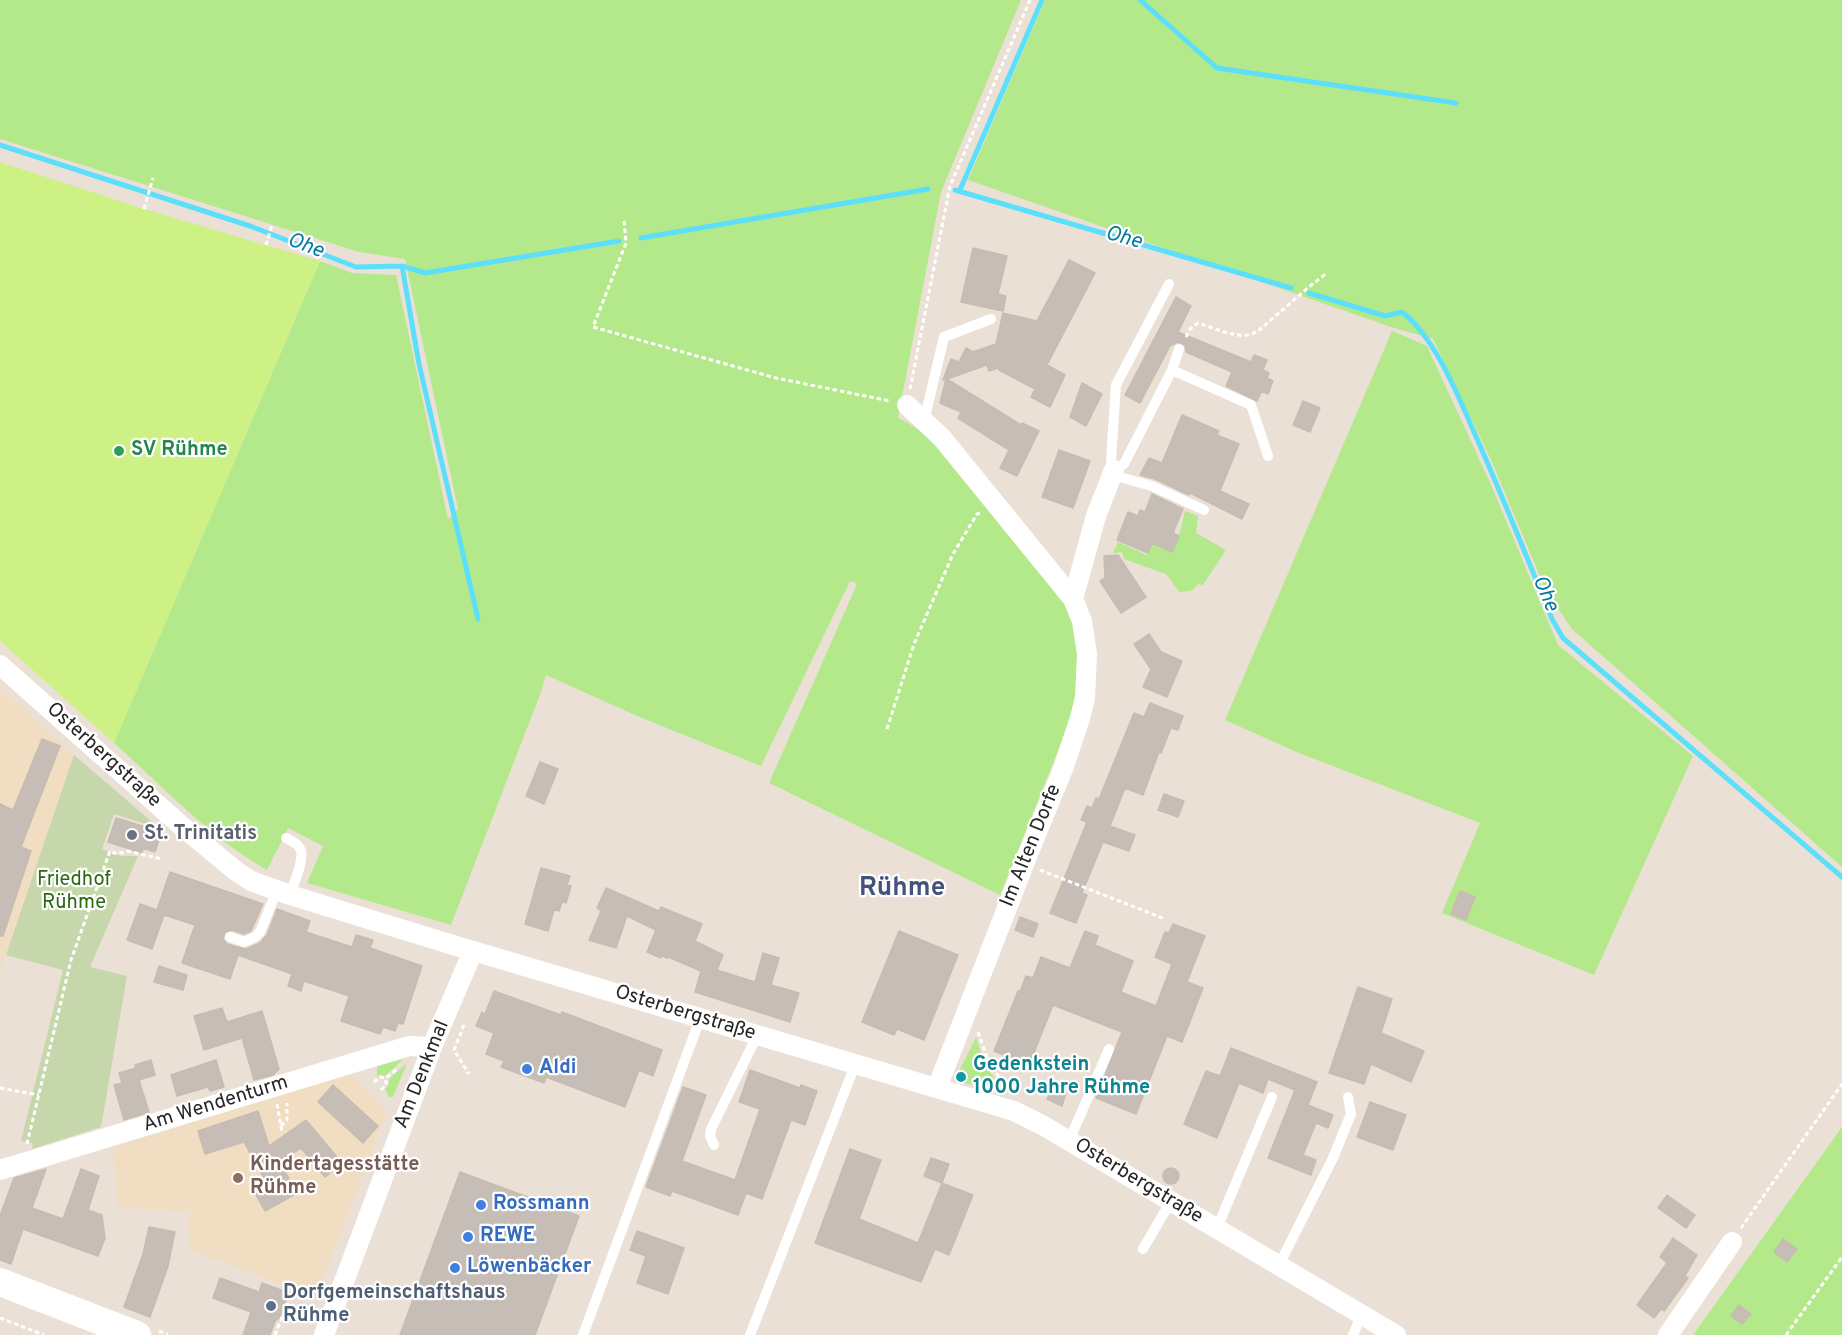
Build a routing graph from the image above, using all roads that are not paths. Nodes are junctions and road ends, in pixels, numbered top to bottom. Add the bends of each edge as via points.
1 (1169, 284) dead end
2 (991, 319) dead end
3 (1179, 349) road end
4 (1172, 370) junction
5 (907, 405) road end
6 (924, 421) junction
7 (1268, 456) dead end
8 (1113, 473) junction
9 (1204, 510) dead end
10 (1073, 599) junction
11 (0, 665) edge
12 (286, 838) dead end
13 (283, 893) junction
14 (230, 937) dead end
15 (473, 951) junction
16 (700, 1019) junction
17 (756, 1036) junction
18 (432, 1047) junction
19 (1109, 1049) dead end
20 (855, 1065) junction
21 (937, 1088) junction
22 (1272, 1097) dead end
23 (1348, 1097) dead end
24 (1069, 1141) junction
25 (714, 1145) dead end
26 (0, 1170) edge
27 (1171, 1201) junction
28 (1217, 1228) junction
29 (1732, 1242) road end
30 (1143, 1249) dead end
31 (1278, 1265) junction
32 (0, 1282) edge
33 (0, 1301) edge
34 (1362, 1314) junction
35 (90, 1335) edge
36 (137, 1335) edge
37 (324, 1335) edge
38 (583, 1335) edge
39 (750, 1335) edge
40 (1353, 1335) edge
41 (1396, 1335) edge
42 (1668, 1335) edge

1 - 8 lane via 1116,385
2 - 6 lane via 944,337
3 - 4 lane
4 - 7 lane via 1251,405
4 - 8 lane via 1124,464
5 - 6 street, Im Alten Dorfe
6 - 10 street, Im Alten Dorfe via 1000,507
8 - 9 lane
8 - 10 street via 1096,516
10 - 21 street, Im Alten Dorfe via 1086,639 1085,698 1063,769
11 - 13 street, Osterbergstraße via 236,871
12 - 13 lane via 298,846 301,859
13 - 14 lane via 255,937 244,942
13 - 15 street, Osterbergstraße
15 - 16 street, Osterbergstraße
15 - 18 street, Am Denkmal
16 - 17 street, Osterbergstraße
16 - 38 lane
17 - 20 street, Osterbergstraße
17 - 25 lane via 711,1129
18 - 26 street, Am Wendenturm via 409,1046
18 - 37 street, Am Denkmal
19 - 24 lane
20 - 21 street, Osterbergstraße
20 - 39 lane
21 - 24 street, Osterbergstraße via 1029,1117
22 - 28 lane
23 - 31 lane via 1351,1114 1334,1158
24 - 27 street, Osterbergstraße
27 - 28 street, Osterbergstraße
27 - 30 lane
28 - 31 street, Osterbergstraße
29 - 42 street
31 - 34 street, Osterbergstraße
32 - 36 main road
33 - 35 main road
34 - 40 lane
34 - 41 street, Osterbergstraße

